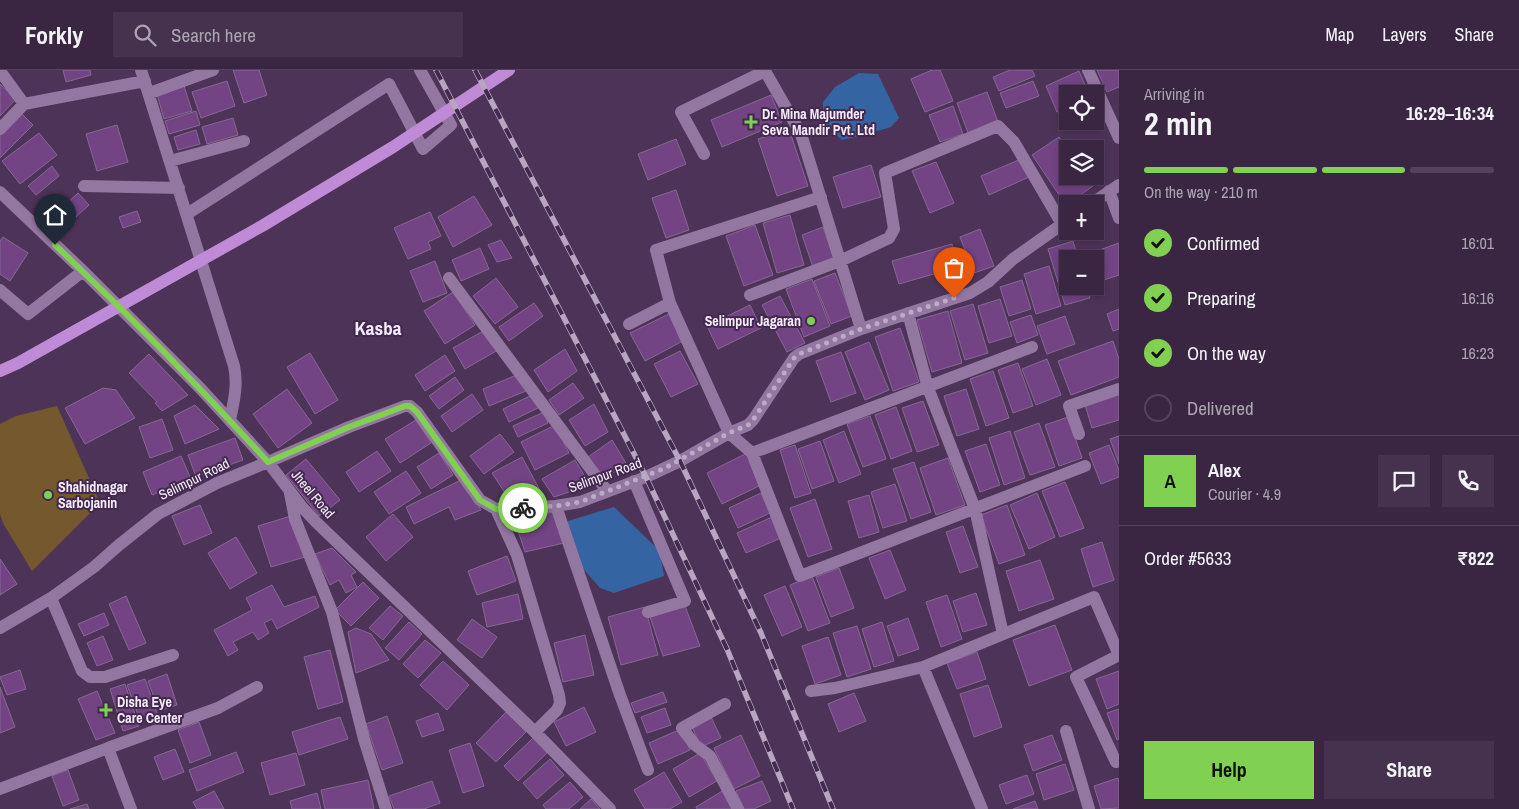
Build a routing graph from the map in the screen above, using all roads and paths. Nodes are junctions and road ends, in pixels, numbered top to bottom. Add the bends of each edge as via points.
1 (213, 70) edge
2 (420, 70) edge
3 (509, 70) edge
4 (1088, 70) edge
5 (0, 71) edge
6 (145, 82) edge
7 (24, 104) junction
8 (0, 129) edge
9 (1119, 138) edge
10 (244, 141) dead end
11 (704, 154) dead end
12 (170, 161) junction
13 (84, 186) dead end
14 (179, 188) junction
15 (1114, 188) edge
16 (0, 192) edge
17 (821, 197) junction
18 (1059, 213) edge
19 (187, 214) junction
20 (1119, 218) edge
21 (1059, 226) edge
22 (840, 261) junction
23 (83, 271) junction
24 (449, 278) dead end
25 (0, 290) edge
26 (750, 295) dead end
27 (670, 303) junction
28 (908, 313) junction
29 (630, 324) dead end
30 (861, 329) junction
31 (1032, 347) dead end
32 (0, 371) edge
33 (928, 388) junction
34 (1119, 389) edge
35 (230, 420) junction
36 (729, 433) junction
37 (1080, 434) dead end
38 (752, 454) junction
39 (268, 462) junction
40 (1085, 466) dead end
41 (634, 481) junction
42 (289, 490) junction
43 (607, 491) junction
44 (556, 506) junction
45 (496, 509) junction
46 (975, 509) junction
47 (51, 598) junction
48 (648, 612) dead end
49 (0, 628) edge
50 (1003, 634) junction
51 (173, 654) dead end
52 (1119, 655) edge
53 (923, 667) junction
54 (257, 687) dead end
55 (811, 691) dead end
56 (725, 704) dead end
57 (535, 732) junction
58 (1066, 732) dead end
59 (108, 748) junction
60 (1116, 762) dead end
61 (648, 770) dead end
62 (0, 789) edge
63 (130, 809) edge
64 (386, 809) edge
65 (610, 809) edge
66 (738, 809) edge
67 (982, 809) edge
68 (1089, 809) edge

1 - 6 street
2 - 19 street via 451,125 423,149 389,84
3 - 32 main road via 393,148 262,226
4 - 9 street
5 - 7 street
6 - 7 street
6 - 12 street
7 - 8 street
10 - 12 street
11 - 17 street via 681,112 765,71 801,134
12 - 14 street
13 - 14 street
14 - 19 street
15 - 20 street
16 - 23 street, Jheel Road
17 - 22 street
17 - 27 street via 656,250
18 - 22 street via 1014,142 998,126 885,173 894,229 889,238
19 - 35 street via 234,366 236,390
21 - 28 street, Selimpur Road via 970,293
22 - 26 street
22 - 30 street
23 - 25 street via 28,314
23 - 35 street, Jheel Road
24 - 43 street
27 - 29 street
27 - 36 street
28 - 30 street, Selimpur Road
28 - 33 street
30 - 36 street, Selimpur Road via 799,354 753,420
31 - 33 street
33 - 38 street
33 - 46 street
34 - 37 street via 1070,406
35 - 39 street, Jheel Road
36 - 38 street
36 - 41 street, Selimpur Road via 680,461
38 - 46 street via 800,576
39 - 42 street, Jheel Road
39 - 45 street, Selimpur Road via 349,427 410,406 480,500
39 - 47 street, Selimpur Road via 216,483 158,514 94,568
40 - 46 street
41 - 43 street, Selimpur Road
41 - 48 street via 686,601
42 - 57 street, Jheel Road via 316,522
42 - 64 street via 295,519 332,612 364,739
43 - 44 street, Selimpur Road via 580,502
44 - 45 street, Selimpur Road
44 - 61 street
45 - 57 street via 517,555 559,695 558,710
46 - 50 street
47 - 49 street, Selimpur Road
47 - 51 street via 82,671 90,677 105,677
50 - 52 street via 1094,597
50 - 53 street
52 - 60 street via 1076,677
53 - 55 street
53 - 67 street
54 - 59 street via 218,708
56 - 66 street via 682,728 695,745 710,756
57 - 65 street, Jheel Road
58 - 68 street
59 - 62 street
59 - 63 street

